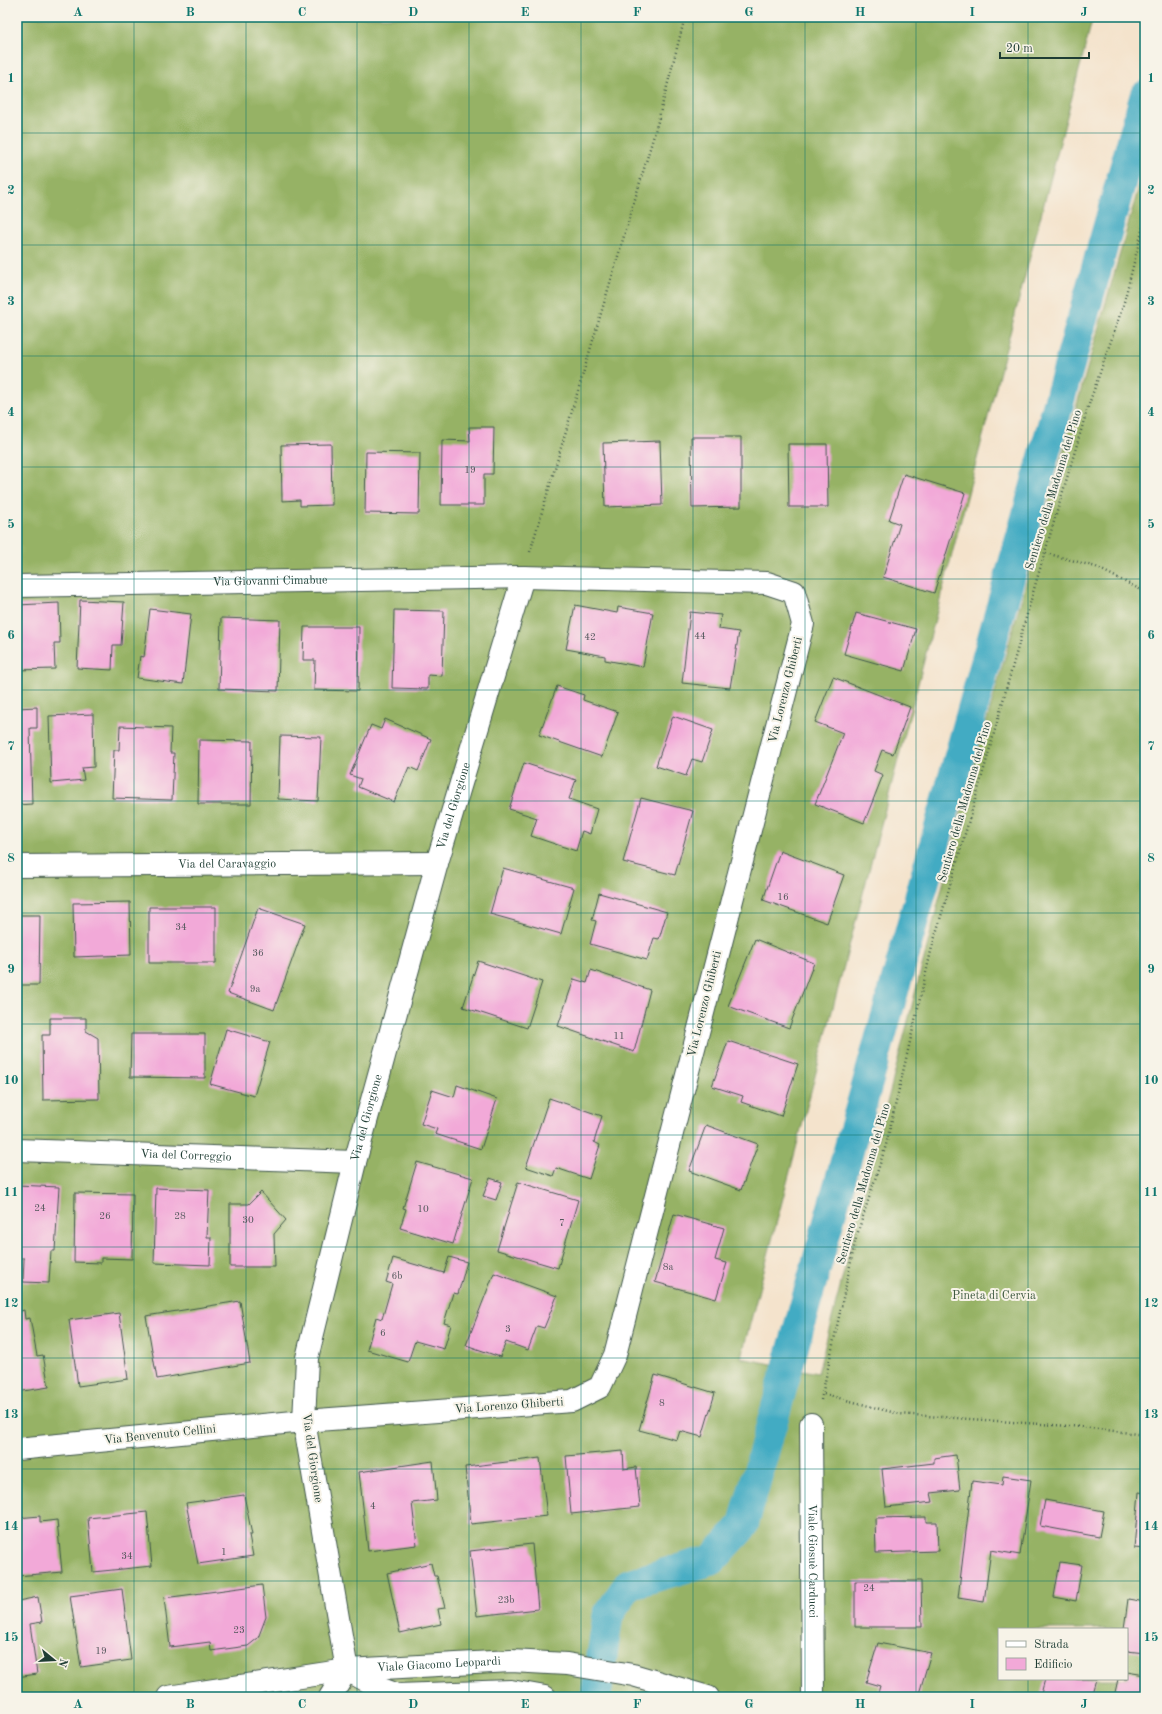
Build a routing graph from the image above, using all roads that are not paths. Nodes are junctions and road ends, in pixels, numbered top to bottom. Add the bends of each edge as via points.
1 (523, 577) junction
2 (17, 586) edge
3 (437, 863) junction
4 (17, 866) edge
5 (17, 1150) edge
6 (355, 1162) junction
7 (304, 1421) junction
8 (811, 1424) dead end
9 (17, 1449) edge
10 (347, 1670) junction
11 (393, 1696) edge
12 (168, 1697) edge
13 (330, 1697) edge
14 (545, 1697) edge
15 (708, 1697) edge
16 (813, 1697) edge

1 - 2 street, Via Giovanni Cimabue
1 - 3 street, Via del Giorgione
1 - 7 street, Via Lorenzo Ghiberti via 767,583 794,592 803,624 615,1355 600,1387 572,1401
3 - 4 street, Via del Caravaggio
3 - 6 street, Via del Giorgione
5 - 6 street, Via del Correggio
6 - 7 street, Via del Giorgione via 307,1358
7 - 9 street, Via Benvenuto Cellini
7 - 10 street, Via del Giorgione
8 - 16 street, Viale Giosuè Carducci
10 - 11 street
10 - 12 street, Viale Giacomo Leopardi
10 - 13 street
10 - 15 street, Viale Giacomo Leopardi via 511,1661 566,1664 633,1675
11 - 14 street via 511,1692

